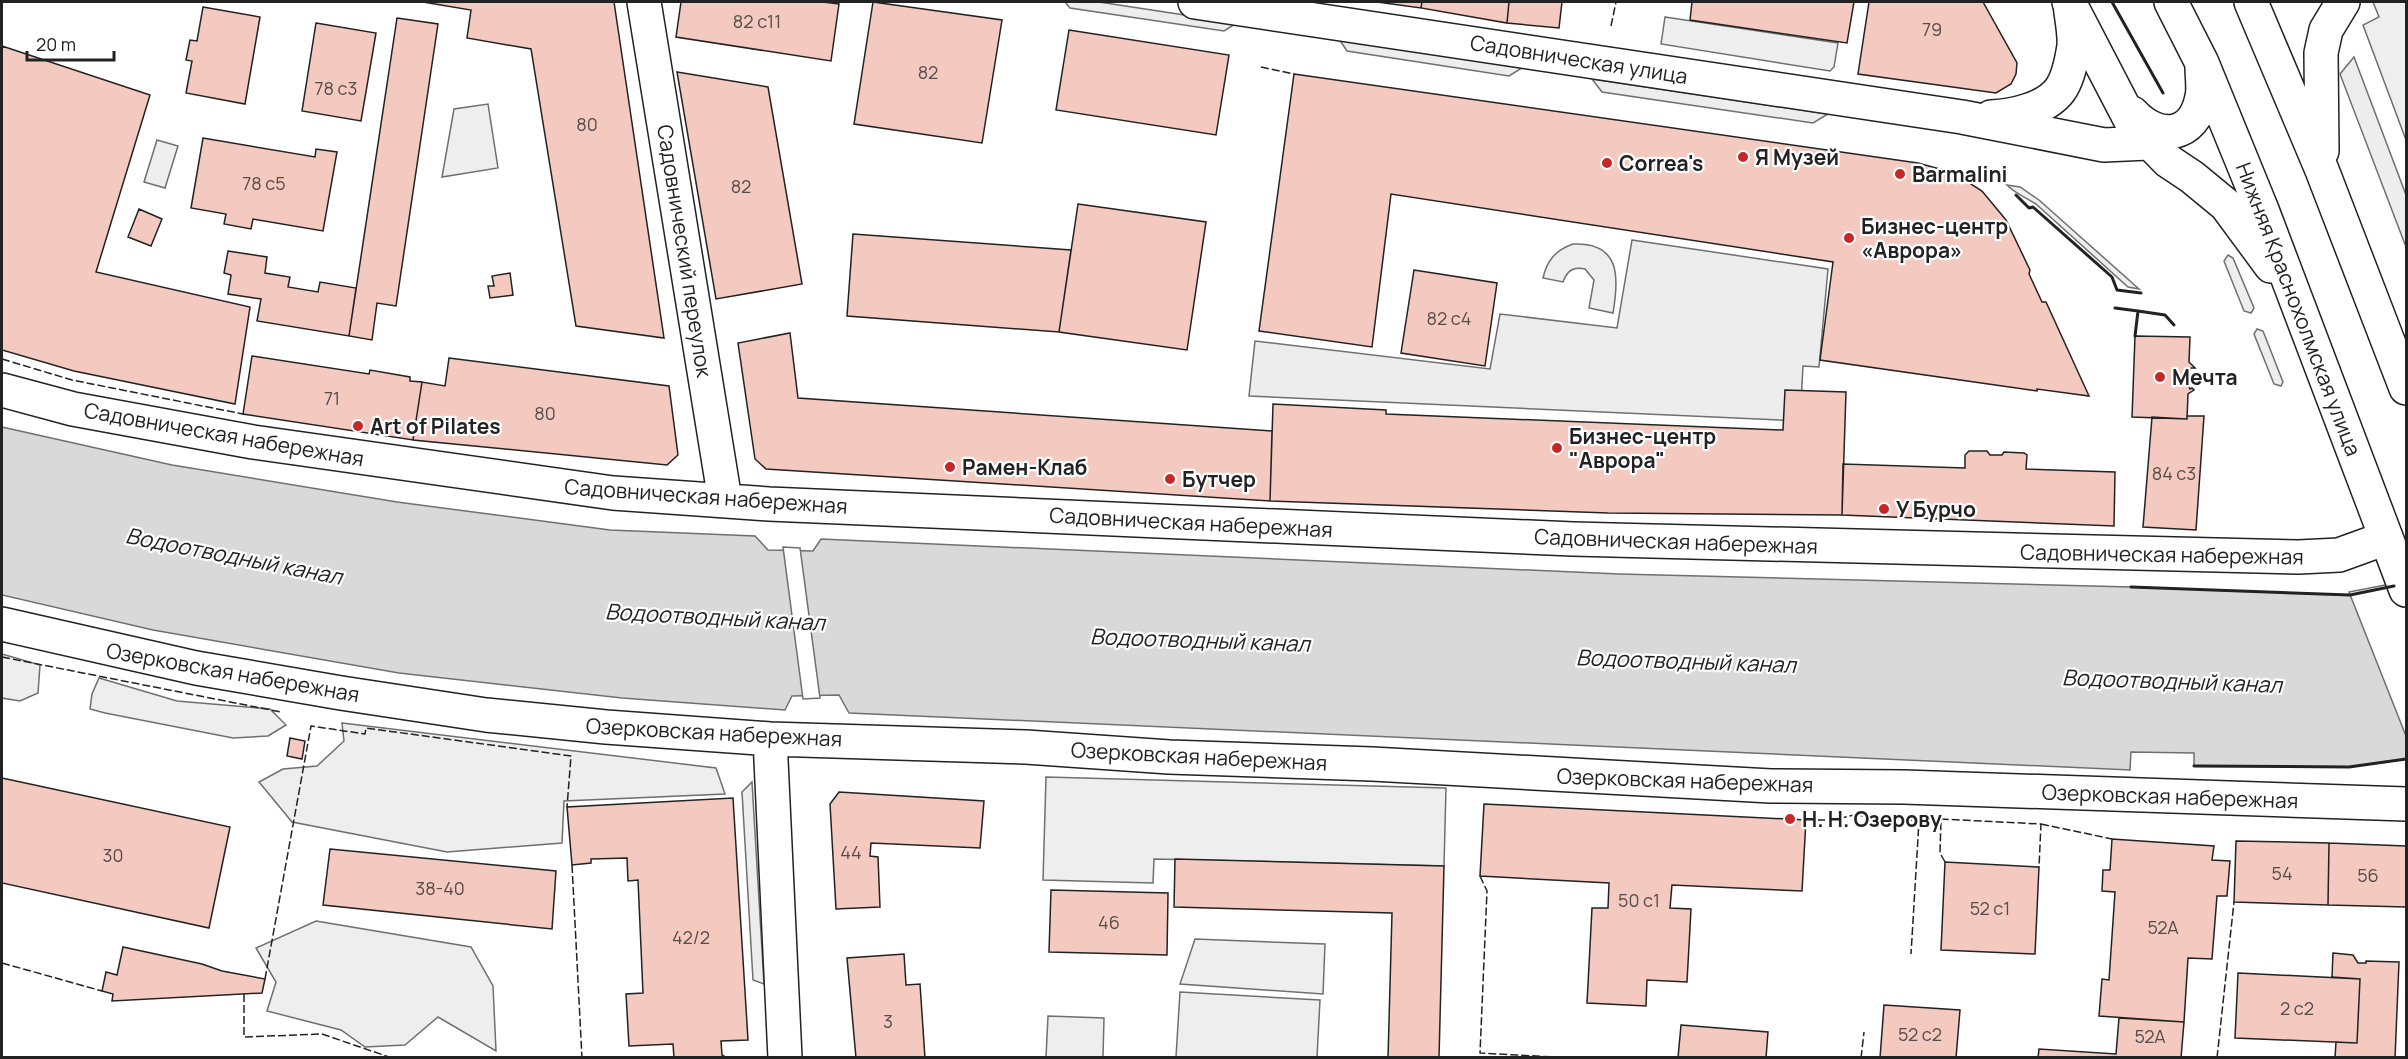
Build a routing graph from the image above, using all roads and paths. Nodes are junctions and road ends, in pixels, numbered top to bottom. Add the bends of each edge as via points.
1 (644, 2) edge
2 (1195, 2) edge
3 (2070, 2) edge
4 (2171, 2) edge
5 (2251, 2) edge
6 (2343, 2) edge
7 (2198, 52) junction
8 (2121, 99) junction
9 (1962, 117) junction
10 (2148, 143) junction
11 (2322, 170) junction
12 (2300, 313) junction
13 (2406, 388) edge
14 (2, 390) edge
15 (725, 500) junction
16 (2386, 538) junction
17 (2404, 584) edge
18 (2, 624) edge
19 (770, 738) junction
20 (2406, 804) edge
21 (785, 1058) edge

1 - 15 street, Садовнический переулок
2 - 9 street, Садовническая улица
3 - 8 street
3 - 9 street, Садовническая улица via 2074,44 2060,91 2019,114
4 - 7 street, Нижняя Краснохолмская улица
5 - 11 street
6 - 11 street via 2326,30 2321,53
7 - 8 street via 2203,96 2195,117 2179,131 2167,133 2149,128
7 - 12 street, Нижняя Краснохолмская улица
8 - 10 street via 2133,125
9 - 10 street, Садовническая улица via 2104,145
10 - 12 street via 2226,204 2283,282
11 - 13 street
12 - 16 street, Нижняя Краснохолмская улица
14 - 15 street, Садовническая набережная via 73,409 253,442 613,493
15 - 16 street, Садовническая набережная via 1573,539 2300,557 2339,555
16 - 17 street, Нижняя Краснохолмская улица
18 - 19 street, Озерковская набережная via 196,668 486,715
19 - 20 street, Озерковская набережная via 1026,747 1771,786
19 - 21 street

